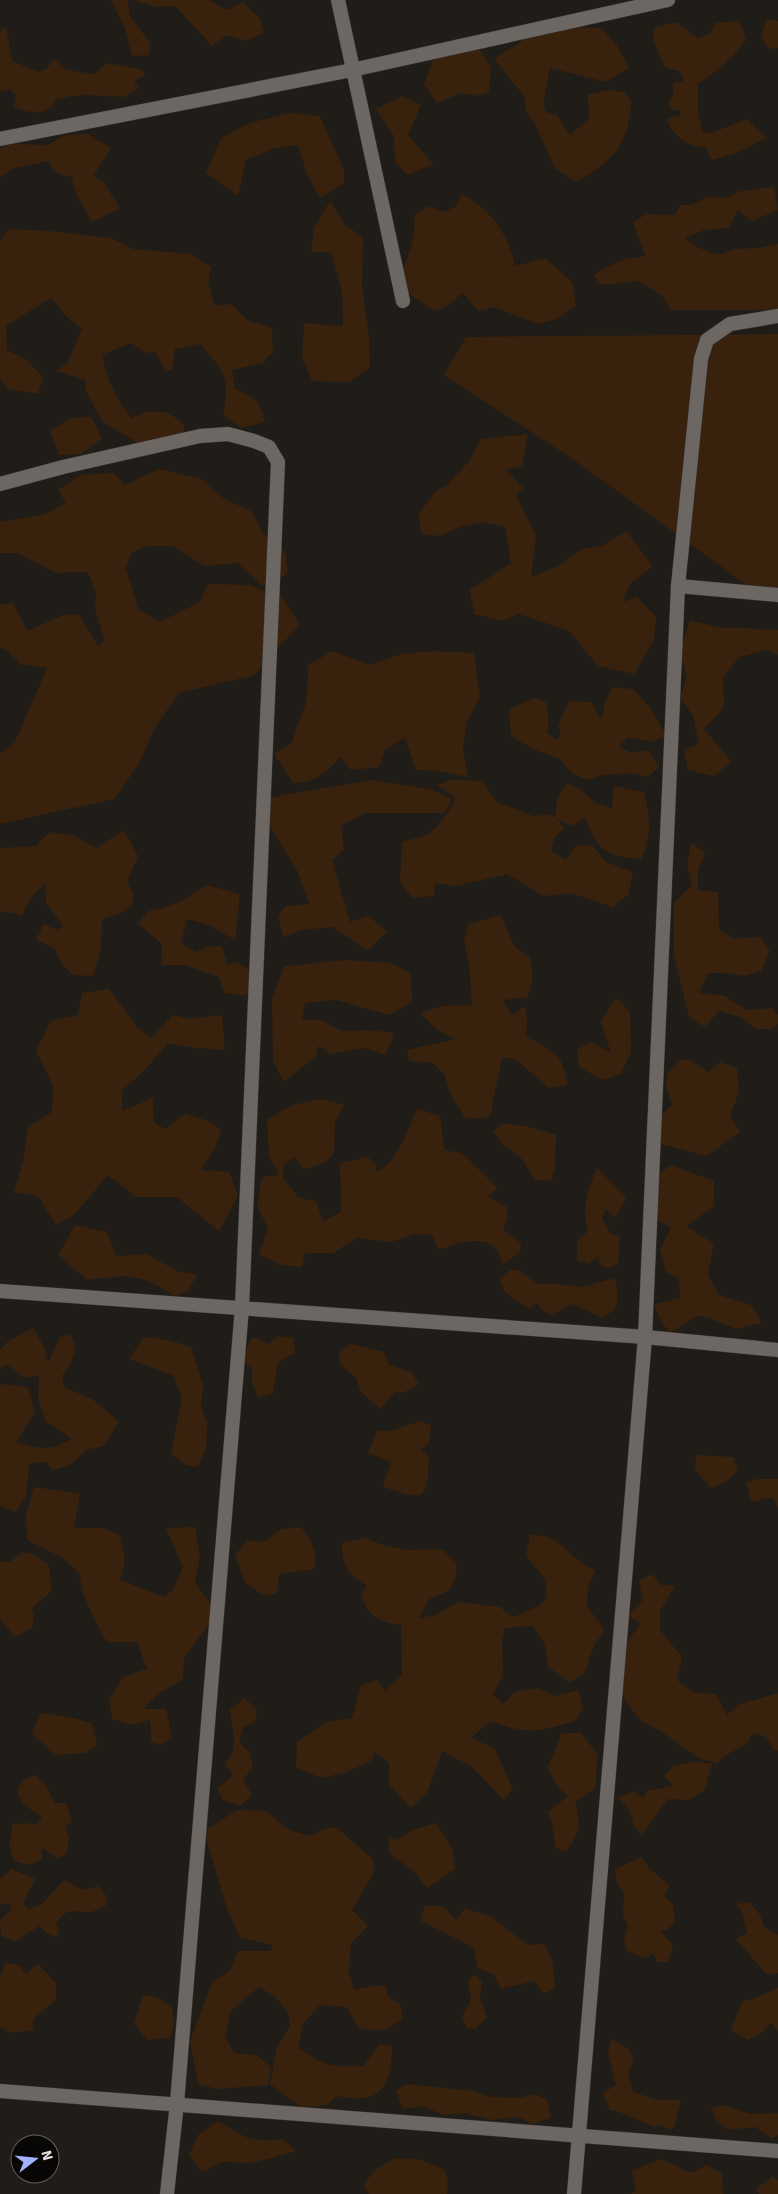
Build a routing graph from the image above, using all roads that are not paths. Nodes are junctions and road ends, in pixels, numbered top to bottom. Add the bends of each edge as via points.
1 (338, 0) edge
2 (668, 0) edge
3 (352, 70) junction
4 (0, 139) edge
5 (403, 301) dead end
6 (778, 316) edge
7 (0, 484) edge
8 (678, 586) junction
9 (778, 595) edge
10 (0, 1291) edge
11 (242, 1307) junction
12 (645, 1337) junction
13 (778, 1350) edge
14 (0, 2091) edge
15 (177, 2103) junction
16 (579, 2137) junction
17 (778, 2151) edge
18 (167, 2194) edge
19 (574, 2194) edge

1 - 3 street
2 - 3 street
3 - 4 street
3 - 5 street
6 - 8 street via 730,324 707,340 701,359
7 - 11 street via 200,436 228,434 254,441 269,448 278,462
8 - 9 street
8 - 12 street
10 - 11 street
11 - 12 street
11 - 15 street
12 - 13 street
12 - 16 street
14 - 15 street
15 - 16 street
15 - 18 street
16 - 17 street
16 - 19 street

